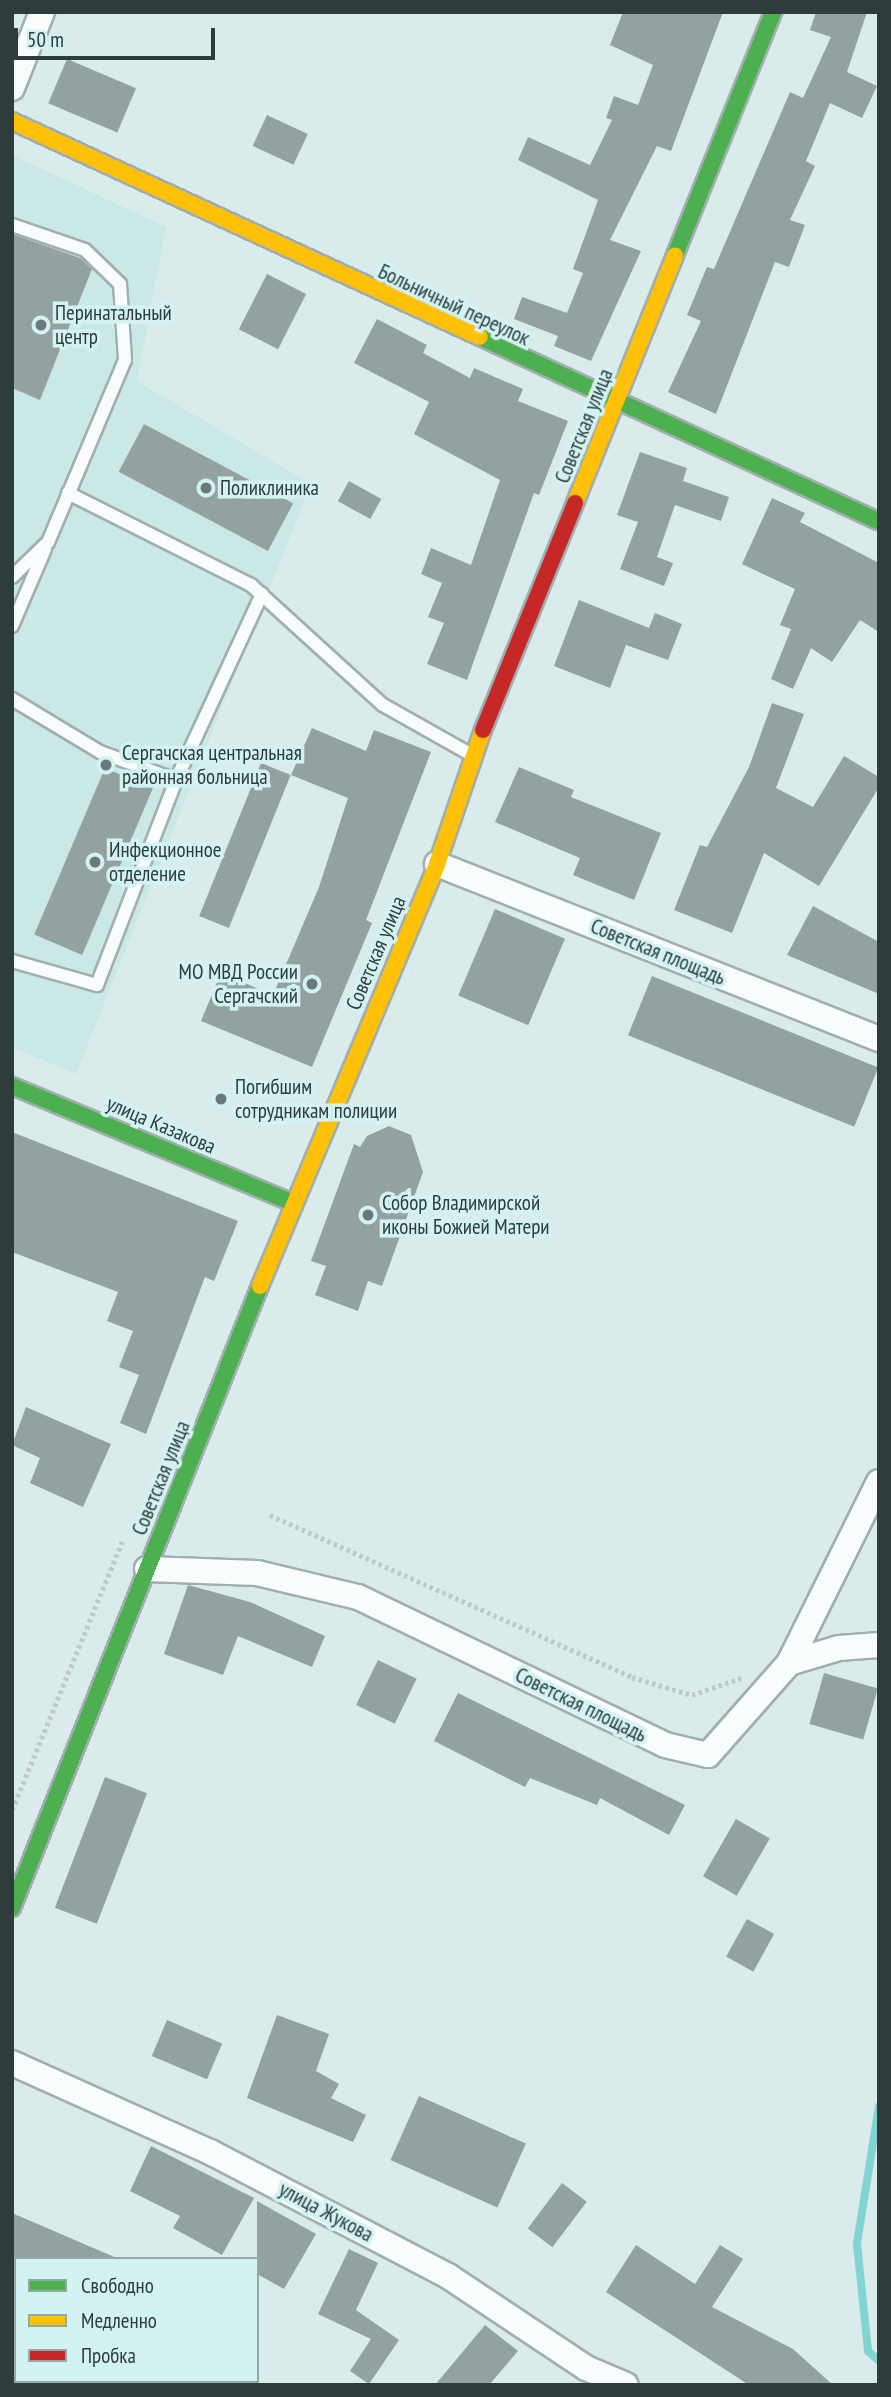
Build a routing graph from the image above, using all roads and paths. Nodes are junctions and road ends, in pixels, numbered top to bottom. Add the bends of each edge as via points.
1 (42, 12) edge
2 (773, 12) edge
3 (12, 88) edge
4 (12, 121) edge
5 (12, 225) edge
6 (615, 404) junction
7 (68, 493) junction
8 (879, 521) edge
9 (48, 542) junction
10 (12, 577) edge
11 (262, 594) junction
12 (12, 626) edge
13 (12, 699) edge
14 (473, 756) junction
15 (176, 780) junction
16 (437, 864) junction
17 (12, 961) edge
18 (879, 1039) edge
19 (12, 1086) edge
20 (293, 1203) junction
21 (879, 1482) edge
22 (270, 1515) dead end
23 (128, 1527) dead end
24 (147, 1569) junction
25 (879, 1645) edge
26 (789, 1663) junction
27 (12, 1810) edge
28 (12, 1908) edge
29 (12, 2063) edge
30 (626, 2385) edge

1 - 3 street
2 - 6 main road, Советская улица
4 - 6 main road, Больничный переулок
5 - 7 lane via 85,250 120,284 125,360
6 - 8 main road, Больничный переулок
6 - 14 main road, Советская улица
7 - 9 lane
7 - 11 lane
9 - 10 lane
9 - 12 lane
11 - 14 lane via 383,705
11 - 15 lane
13 - 15 lane via 100,752
14 - 16 main road, Советская улица
15 - 17 lane via 97,985
16 - 18 street, Советская площадь
16 - 20 main road, Советская улица
19 - 20 main road, улица Казакова
20 - 24 main road, Советская улица
21 - 26 street, Советская площадь
22 - 26 path via 632,1677 692,1695
23 - 27 path
24 - 26 street, Советская площадь via 257,1573 358,1597 665,1745 708,1755
24 - 28 main road, Советская улица
25 - 26 street via 839,1648
29 - 30 street, улица Жукова via 210,2152 436,2270 586,2368

